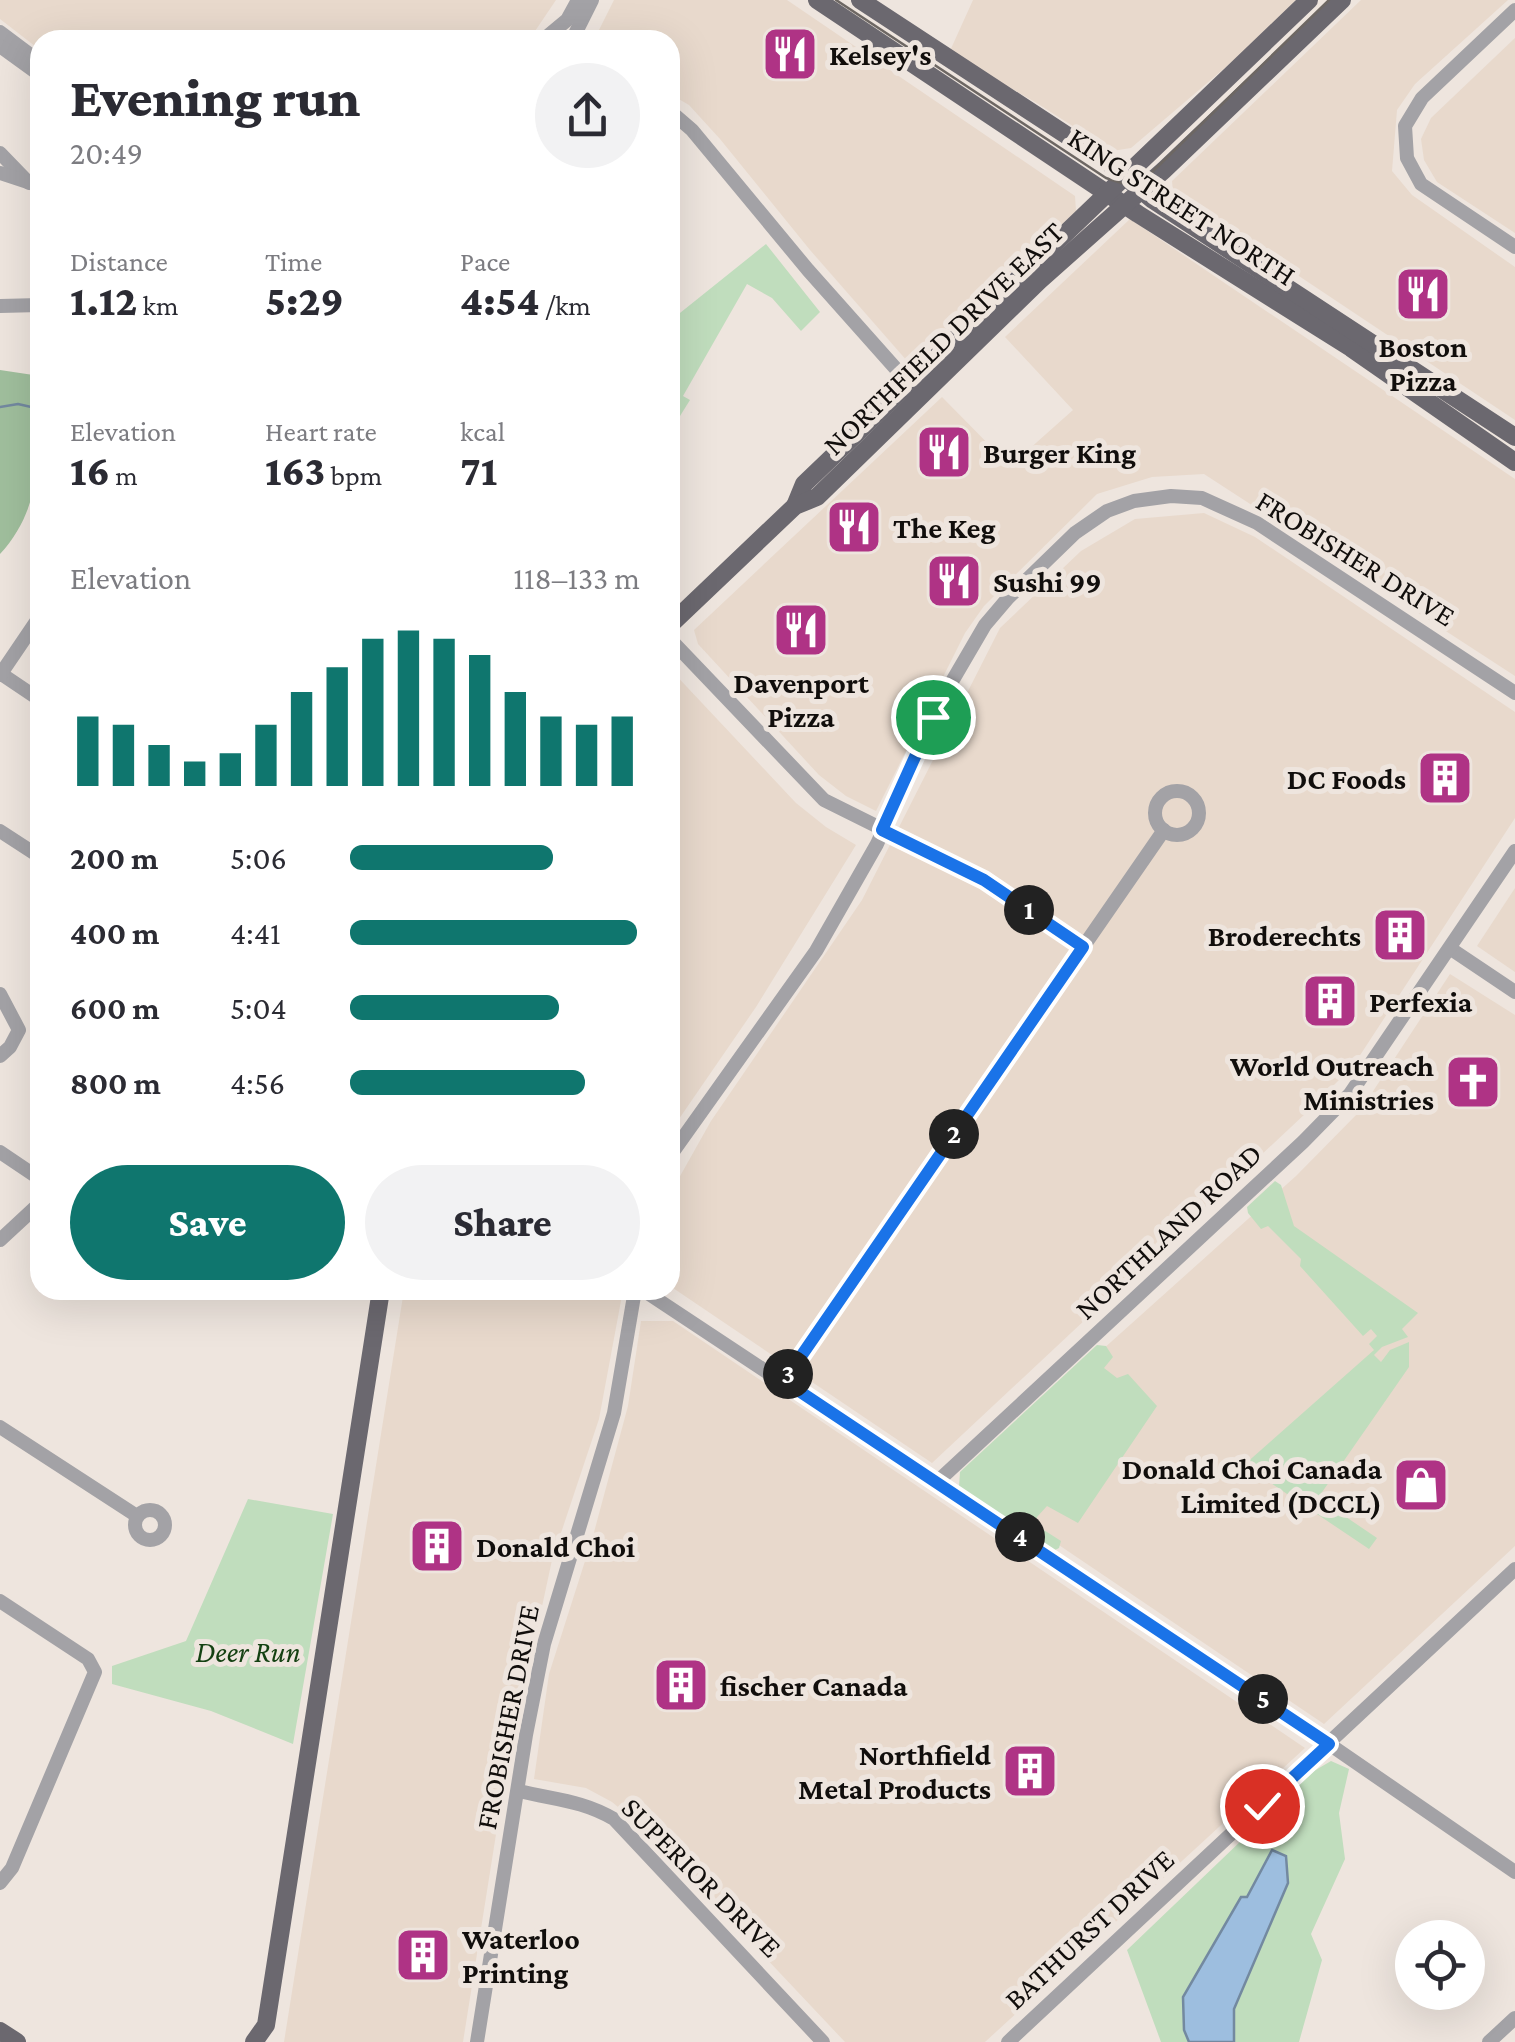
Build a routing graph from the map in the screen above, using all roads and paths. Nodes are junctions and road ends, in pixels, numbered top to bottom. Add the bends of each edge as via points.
1 (578, 0) edge
2 (592, 0) edge
3 (817, 0) edge
4 (860, 0) edge
5 (1308, 0) edge
6 (1342, 0) edge
7 (1515, 10) edge
8 (554, 30) edge
9 (575, 30) edge
10 (0, 32) edge
11 (0, 46) edge
12 (30, 54) edge
13 (30, 68) edge
14 (680, 120) edge
15 (0, 153) edge
16 (0, 173) edge
17 (1124, 176) junction
18 (30, 180) edge
19 (30, 183) edge
20 (1142, 191) junction
21 (1107, 192) junction
22 (1125, 204) junction
23 (1515, 247) edge
24 (30, 305) edge
25 (0, 306) edge
26 (916, 390) junction
27 (1515, 436) edge
28 (1515, 462) edge
29 (680, 615) edge
30 (30, 630) edge
31 (680, 650) edge
32 (0, 674) edge
33 (1515, 693) edge
34 (30, 694) edge
35 (882, 830) junction
36 (1164, 830) dead end
37 (0, 831) edge
38 (30, 850) edge
39 (1515, 851) edge
40 (1083, 947) junction
41 (1451, 949) junction
42 (1515, 992) edge
43 (0, 994) edge
44 (0, 1056) edge
45 (680, 1142) edge
46 (0, 1152) edge
47 (30, 1172) edge
48 (30, 1213) edge
49 (0, 1240) edge
50 (379, 1300) edge
51 (633, 1300) edge
52 (658, 1300) edge
53 (784, 1381) junction
54 (0, 1427) edge
55 (937, 1482) junction
56 (137, 1516) dead end
57 (1515, 1569) edge
58 (0, 1602) edge
59 (1329, 1744) junction
60 (519, 1791) junction
61 (1515, 1872) edge
62 (0, 1883) edge
63 (1515, 2018) edge
64 (0, 2031) edge
65 (268, 2034) edge
66 (17, 2042) edge
67 (254, 2042) edge
68 (478, 2042) edge
69 (823, 2042) edge
70 (1008, 2042) edge
71 (1488, 2042) edge

1 - 8 street
2 - 9 street
3 - 21 main road, KING STREET NORTH
4 - 17 main road, KING STREET NORTH
5 - 17 main road, NORTHFIELD DRIVE EAST
6 - 20 main road, NORTHFIELD DRIVE EAST
7 - 23 street via 1422,98 1405,126 1407,158 1421,184
10 - 12 street
11 - 13 street
14 - 26 street
15 - 18 street
16 - 19 street
17 - 20 main road, KING STREET NORTH
17 - 21 main road, NORTHFIELD DRIVE EAST
20 - 22 main road, NORTHFIELD DRIVE EAST
20 - 27 main road, KING STREET NORTH
21 - 22 main road, KING STREET NORTH
21 - 26 main road, NORTHFIELD DRIVE EAST
22 - 26 main road, NORTHFIELD DRIVE EAST
22 - 28 main road, KING STREET NORTH via 1352,348
24 - 25 street
26 - 29 main road, NORTHFIELD DRIVE EAST via 804,484 795,506
30 - 32 street
31 - 35 street via 815,793
32 - 34 street
33 - 35 street, FROBISHER DRIVE via 1257,523 1202,498 1134,500 1075,533 984,625 940,702
35 - 40 street via 984,880
35 - 45 street, FROBISHER DRIVE via 816,951
36 - 40 street
37 - 38 street
39 - 41 street, NORTHLAND ROAD
40 - 53 street
41 - 42 street
41 - 55 street, NORTHLAND ROAD via 1350,1094
43 - 44 street via 19,1030
46 - 47 street
48 - 49 street
50 - 65 main road
51 - 60 street, FROBISHER DRIVE via 614,1413 544,1644
52 - 53 street
53 - 55 street
54 - 56 street
55 - 59 street
57 - 59 street, BATHURST DRIVE
58 - 62 street via 88,1658 95,1672
59 - 61 street
59 - 70 street, BATHURST DRIVE
60 - 68 street, FROBISHER DRIVE
60 - 69 street, SUPERIOR DRIVE via 567,1798 614,1820
63 - 71 street
64 - 66 main road
65 - 67 main road

